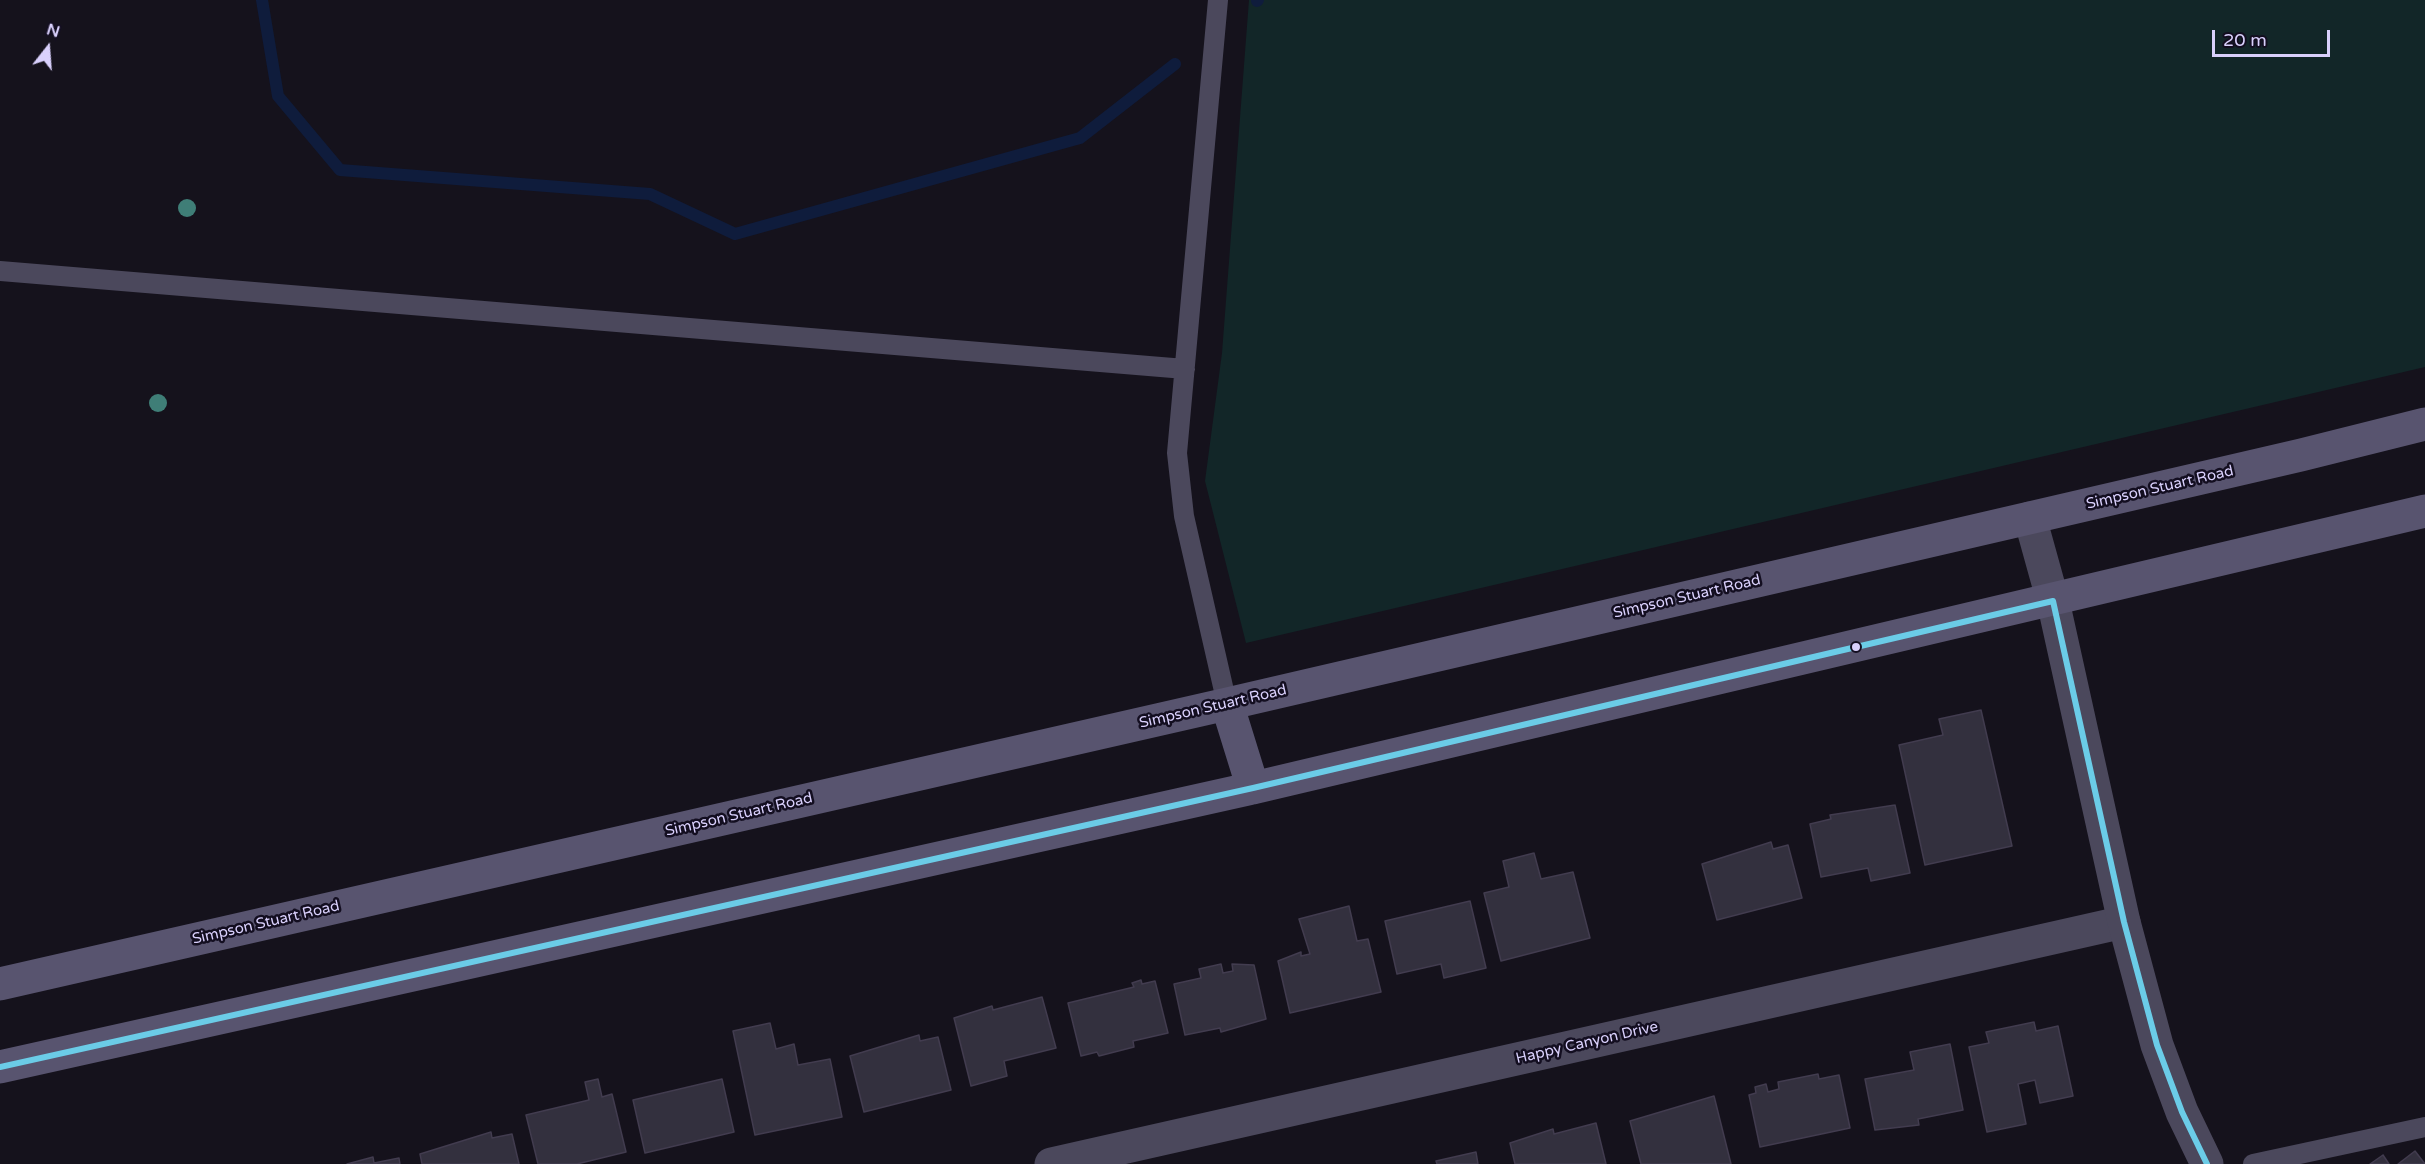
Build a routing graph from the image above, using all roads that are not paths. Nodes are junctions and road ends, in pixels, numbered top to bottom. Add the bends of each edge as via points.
1 (1218, 0) edge
2 (0, 271) edge
3 (1185, 369) junction
4 (2425, 424) edge
5 (2425, 511) edge
6 (2030, 518) junction
7 (2053, 601) junction
8 (1227, 704) junction
9 (1252, 788) junction
10 (2124, 922) junction
11 (0, 984) edge
12 (0, 1067) edge
13 (2425, 1127) edge
14 (1051, 1164) edge
15 (2207, 1164) edge
16 (2253, 1164) edge

1 - 3 lane
2 - 3 lane
3 - 8 lane via 1177,453 1184,516
4 - 6 main road, Simpson Stuart Road
5 - 7 main road
6 - 7 street
6 - 8 main road, Simpson Stuart Road
7 - 9 main road
7 - 10 street
8 - 9 main road
8 - 11 main road, Simpson Stuart Road
9 - 12 main road
10 - 14 street, Happy Canyon Drive
10 - 15 street via 2157,1045
13 - 16 lane

